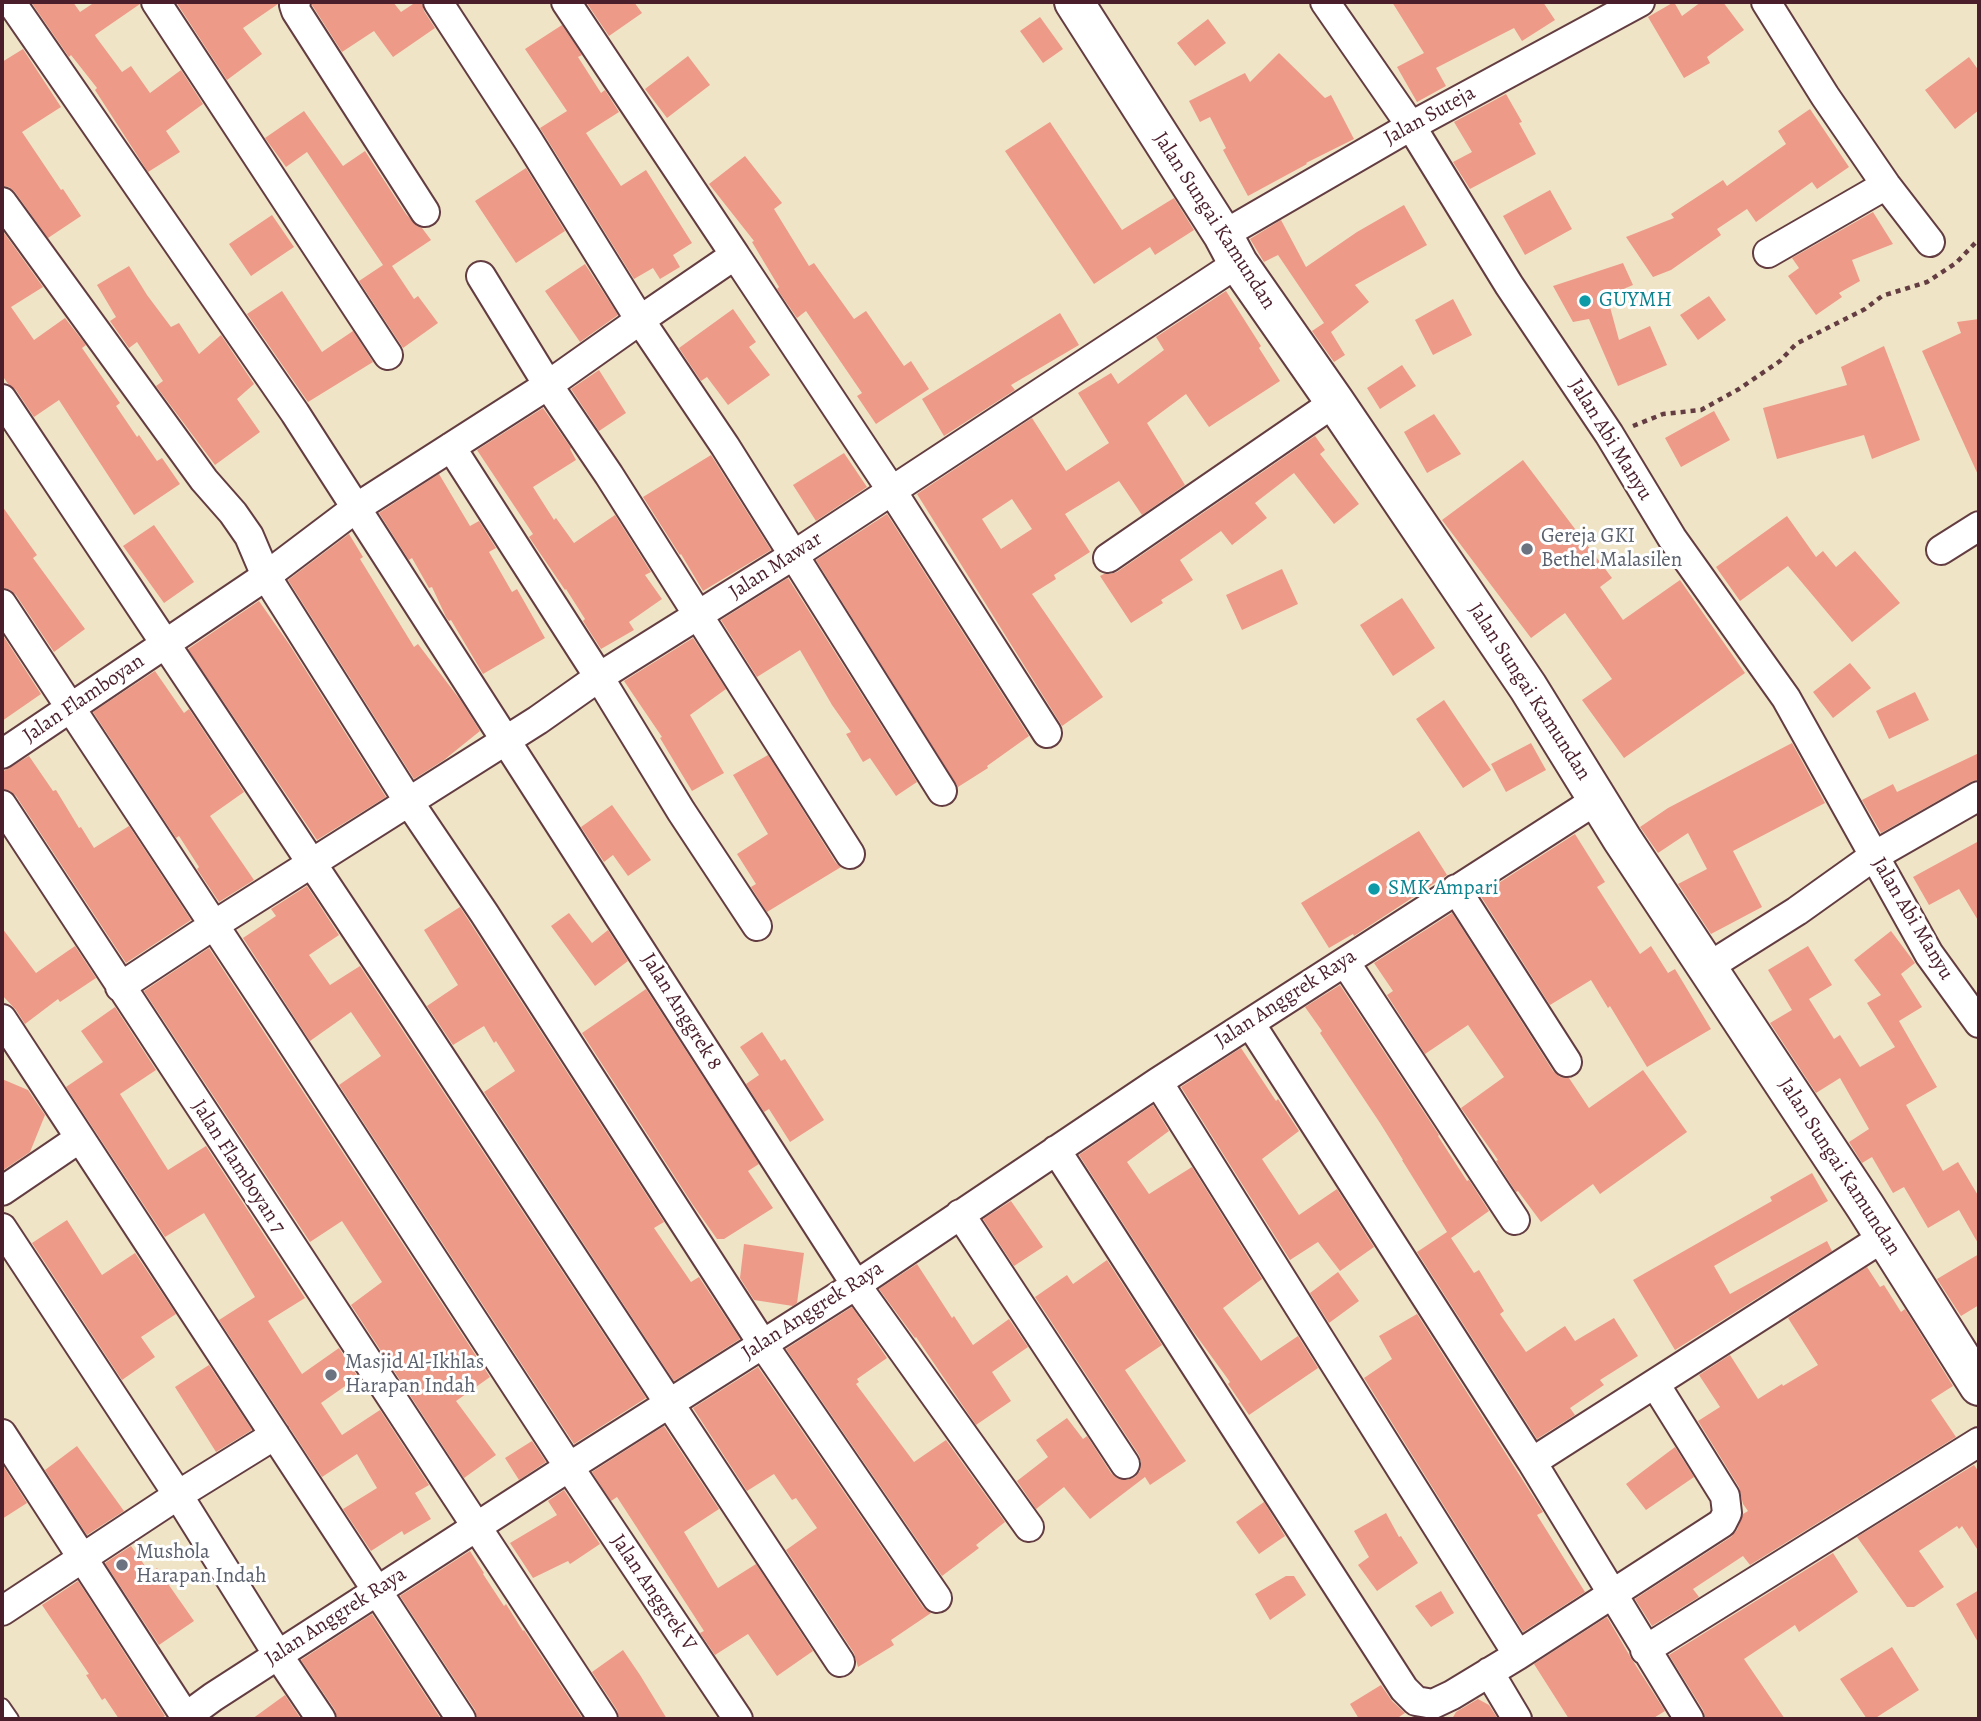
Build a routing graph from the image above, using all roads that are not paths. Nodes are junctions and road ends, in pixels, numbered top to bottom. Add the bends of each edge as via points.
1 (11, 2) edge
2 (156, 2) edge
3 (296, 2) edge
4 (438, 2) edge
5 (566, 2) edge
6 (1074, 2) edge
7 (1325, 2) edge
8 (1640, 2) edge
9 (1766, 2) edge
10 (1411, 126) junction
11 (1886, 185) junction
12 (2, 202) edge
13 (425, 212) dead end
14 (1930, 242) dead end
15 (1230, 249) junction
16 (1768, 253) dead end
17 (735, 255) junction
18 (481, 276) dead end
19 (640, 320) junction
20 (388, 355) dead end
21 (548, 385) junction
22 (2, 399) edge
23 (1335, 402) junction
24 (451, 447) junction
25 (892, 491) junction
26 (356, 508) junction
27 (1979, 526) edge
28 (1941, 550) dead end
29 (794, 555) junction
30 (1108, 558) dead end
31 (266, 576) junction
32 (2, 604) edge
33 (699, 615) junction
34 (166, 644) junction
35 (599, 677) junction
36 (71, 708) junction
37 (1047, 733) dead end
38 (505, 741) junction
39 (2, 754) edge
40 (943, 791) dead end
41 (1979, 796) edge
42 (1598, 799) junction
43 (409, 802) junction
44 (2, 805) edge
45 (850, 854) dead end
46 (1874, 856) junction
47 (310, 864) junction
48 (1455, 889) junction
49 (214, 925) junction
50 (757, 926) dead end
51 (1345, 962) junction
52 (1708, 967) junction
53 (120, 987) junction
54 (2, 1019) edge
55 (1250, 1023) junction
56 (1979, 1023) edge
57 (1567, 1062) dead end
58 (1158, 1082) junction
59 (80, 1138) junction
60 (1056, 1150) junction
61 (2, 1191) edge
62 (960, 1214) junction
63 (1515, 1220) dead end
64 (2, 1228) edge
65 (1884, 1237) junction
66 (856, 1285) junction
67 (762, 1343) junction
68 (1655, 1384) junction
69 (1979, 1386) edge
70 (669, 1404) junction
71 (2, 1434) edge
72 (275, 1435) junction
73 (1979, 1443) edge
74 (1532, 1462) junction
75 (1125, 1464) dead end
76 (569, 1467) junction
77 (178, 1495) junction
78 (1029, 1527) dead end
79 (476, 1528) junction
80 (82, 1559) junction
81 (376, 1591) junction
82 (1612, 1594) junction
83 (937, 1598) dead end
84 (2, 1611) edge
85 (1645, 1650) junction
86 (278, 1655) junction
87 (1518, 1655) junction
88 (840, 1662) dead end
89 (1489, 1672) junction
90 (2, 1706) edge
91 (11, 1719) edge
92 (185, 1719) edge
93 (321, 1719) edge
94 (461, 1719) edge
95 (603, 1719) edge
96 (738, 1719) edge
97 (1517, 1719) edge
98 (1689, 1719) edge

1 - 26 street, Jalan Anggrek 8
2 - 20 street
3 - 13 street via 295,9
4 - 19 street
5 - 17 street
6 - 15 main road, Jalan Sungai Kamundan
7 - 10 street, Jalan Abi Manyu
8 - 10 street, Jalan Suteja
9 - 11 street
10 - 15 street, Jalan Suteja
10 - 46 street, Jalan Abi Manyu via 1672,538 1786,698
11 - 14 street
11 - 16 street
12 - 31 street via 204,480 233,513 249,536
15 - 23 main road, Jalan Sungai Kamundan
15 - 25 street, Jalan Mawar
17 - 19 street, Jalan Flamboyan
17 - 25 street
18 - 21 street
19 - 21 street, Jalan Flamboyan
19 - 29 street
21 - 24 street, Jalan Flamboyan
21 - 33 street
22 - 34 street
23 - 30 street
23 - 42 main road, Jalan Sungai Kamundan
24 - 26 street, Jalan Flamboyan
24 - 35 street
25 - 29 street, Jalan Mawar
25 - 37 street
26 - 31 street, Jalan Flamboyan
26 - 38 street, Jalan Anggrek 8
27 - 28 street
29 - 33 street, Jalan Mawar
29 - 40 street
31 - 34 street, Jalan Flamboyan
31 - 43 street
32 - 36 street, Jalan Anggrek V
33 - 35 street, Jalan Mawar
33 - 45 street
34 - 36 street, Jalan Flamboyan
34 - 47 street
35 - 38 street, Jalan Mawar
35 - 50 street
36 - 39 street, Jalan Flamboyan
36 - 49 street, Jalan Anggrek V
38 - 43 street, Jalan Mawar
38 - 66 street, Jalan Anggrek 8
41 - 46 street
42 - 48 street, Jalan Anggrek Raya
42 - 52 main road, Jalan Sungai Kamundan
43 - 47 street, Jalan Mawar
43 - 67 street
44 - 53 street, Jalan Flamboyan 7
46 - 52 street
46 - 56 street, Jalan Abi Manyu via 1928,954
47 - 49 street, Jalan Mawar
47 - 70 street
48 - 51 street, Jalan Anggrek Raya
48 - 57 street
49 - 53 street, Jalan Mawar
49 - 76 street, Jalan Anggrek V
51 - 55 street, Jalan Anggrek Raya
51 - 63 street
52 - 65 main road, Jalan Sungai Kamundan
53 - 79 street, Jalan Flamboyan 7
54 - 59 street
55 - 58 street, Jalan Anggrek Raya
55 - 74 street
58 - 60 street, Jalan Anggrek Raya
58 - 87 street
59 - 61 street
59 - 72 street
60 - 62 street, Jalan Anggrek Raya
60 - 89 street via 1404,1689 1416,1701 1433,1704
62 - 66 street, Jalan Anggrek Raya
62 - 75 street
64 - 77 street
65 - 68 street
65 - 69 main road, Jalan Sungai Kamundan
66 - 67 street, Jalan Anggrek Raya
66 - 78 street, Jalan Anggrek 8
67 - 70 street, Jalan Anggrek Raya
67 - 83 street
68 - 74 street
68 - 82 street via 1725,1496 1727,1513 1722,1523
70 - 76 street, Jalan Anggrek Raya
70 - 88 street
71 - 80 street, Jalan Anggrek Raya
72 - 77 street
72 - 81 street
73 - 85 street
74 - 82 street
76 - 79 street, Jalan Anggrek Raya
76 - 96 street, Jalan Anggrek V
77 - 80 street
77 - 86 street
79 - 81 street, Jalan Anggrek Raya
79 - 95 street, Jalan Flamboyan 7
80 - 84 street
80 - 92 street, Jalan Anggrek Raya
81 - 86 street, Jalan Anggrek Raya
81 - 94 street
82 - 85 street
82 - 87 street
85 - 98 street
86 - 92 street, Jalan Anggrek Raya
86 - 93 street
87 - 89 street
89 - 97 street
90 - 91 lane

